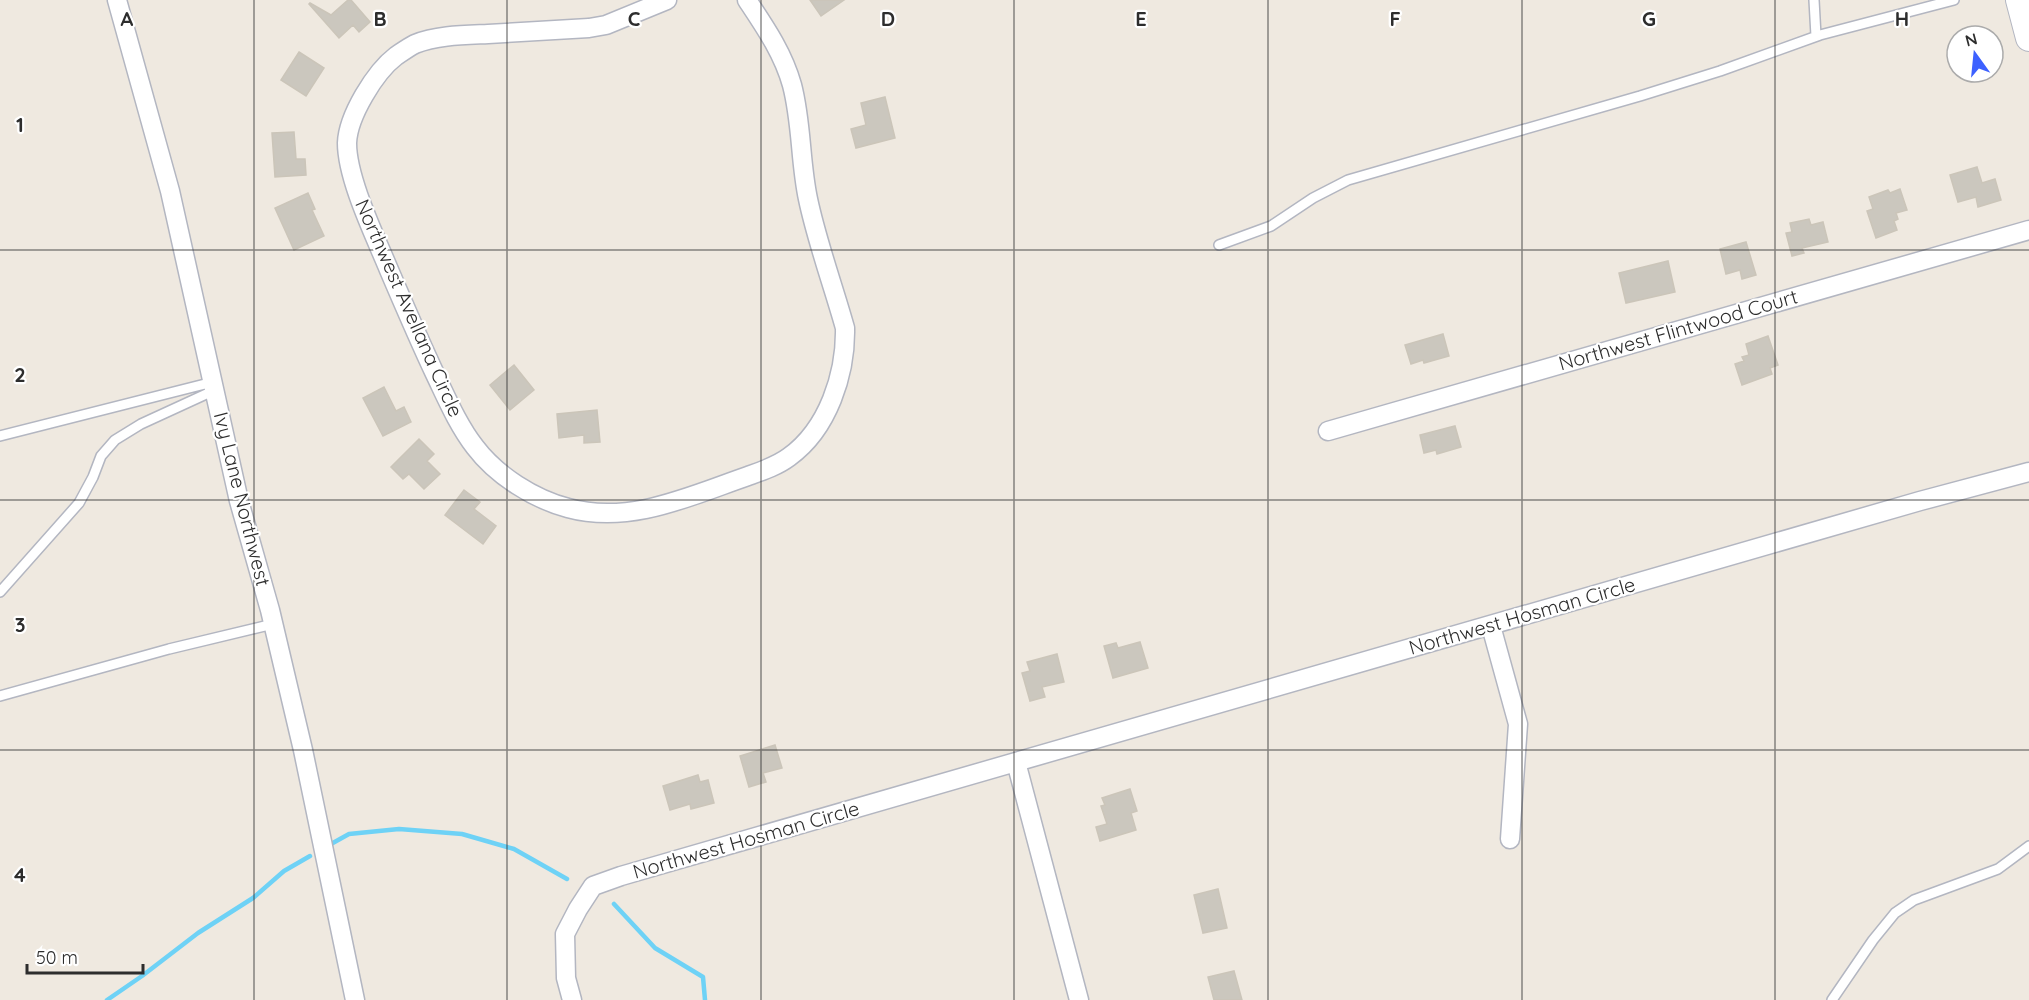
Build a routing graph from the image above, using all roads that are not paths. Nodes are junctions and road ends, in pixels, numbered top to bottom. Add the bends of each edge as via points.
1 (117, 0) edge
2 (667, 0) edge
3 (747, 0) edge
4 (1814, 0) edge
5 (1954, 0) edge
6 (2019, 0) edge
7 (1816, 36) junction
8 (2029, 38) edge
9 (2029, 230) edge
10 (1219, 244) dead end
11 (214, 386) junction
12 (1328, 431) dead end
13 (0, 436) edge
14 (2029, 472) edge
15 (0, 592) edge
16 (273, 624) junction
17 (1491, 626) junction
18 (0, 696) edge
19 (1016, 762) junction
20 (1510, 839) dead end
21 (2029, 846) edge
22 (355, 1000) edge
23 (572, 1000) edge
24 (1078, 1000) edge
25 (1832, 1000) edge

1 - 11 street, Ivy Lane Northwest via 170,191
2 - 3 street, Northwest Avellana Circle via 589,28 467,35 415,44 377,75 349,128 347,142 363,207 455,417 477,449 528,492 567,508 601,514 636,512 677,501 773,467 810,436 828,410 839,380 846,348 845,328 808,202 792,87 774,42
4 - 7 lane
5 - 7 lane
6 - 8 street
7 - 10 lane via 1650,93 1348,180 1271,226
9 - 12 street, Northwest Flintwood Court
11 - 13 lane
11 - 15 lane via 114,440 101,456 79,503
11 - 16 street, Ivy Lane Northwest via 239,501
14 - 17 street, Northwest Hosman Circle
16 - 18 lane
16 - 22 street, Ivy Lane Northwest
17 - 19 street, Northwest Hosman Circle
17 - 20 street via 1518,724
19 - 23 street, Northwest Hosman Circle via 593,886 566,934 566,978
19 - 24 street
21 - 25 lane via 1998,869 1914,900 1895,913

